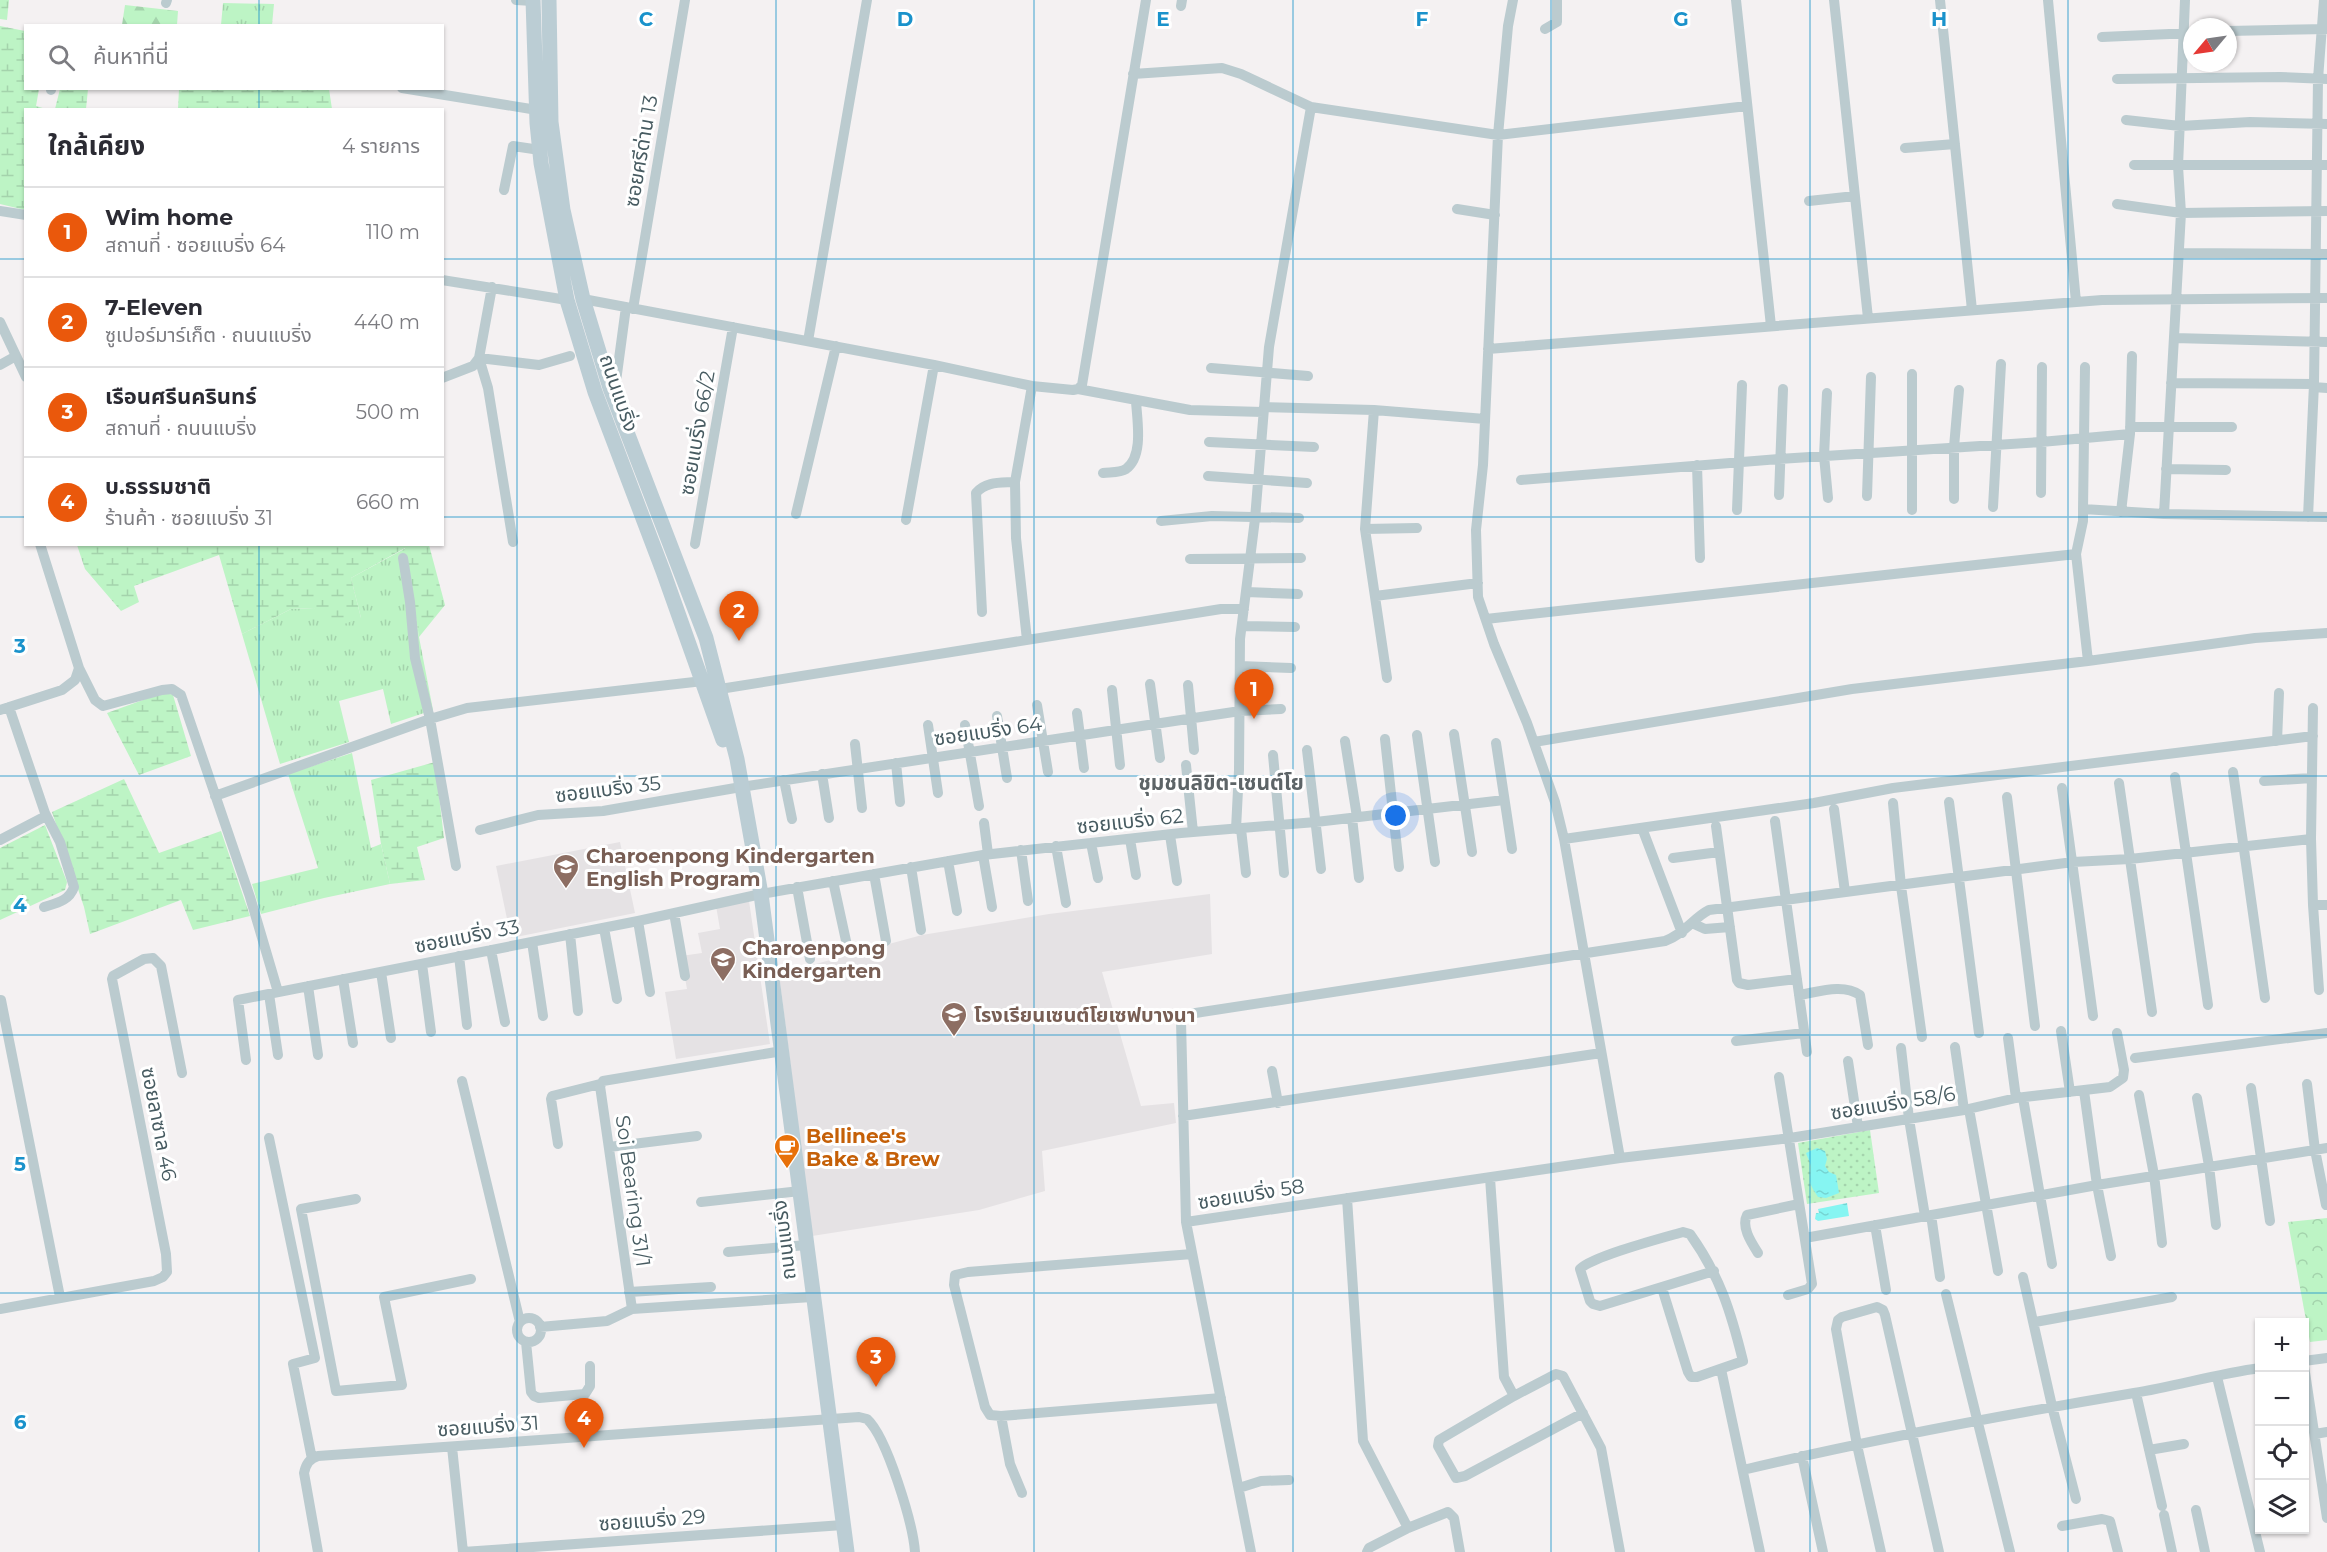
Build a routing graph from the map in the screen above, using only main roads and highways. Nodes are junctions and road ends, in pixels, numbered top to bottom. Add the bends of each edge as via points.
1 (533, 0) edge
2 (549, 0) edge
3 (740, 784) junction
4 (847, 1552) edge

1 - 3 main road, ถนนแบริ่ง via 540,150 567,300 595,392
2 - 3 main road, ถนนแบริ่ง via 551,122 563,210 583,298 614,399 706,638
3 - 4 main road, ถนนแบริ่ง via 761,894

